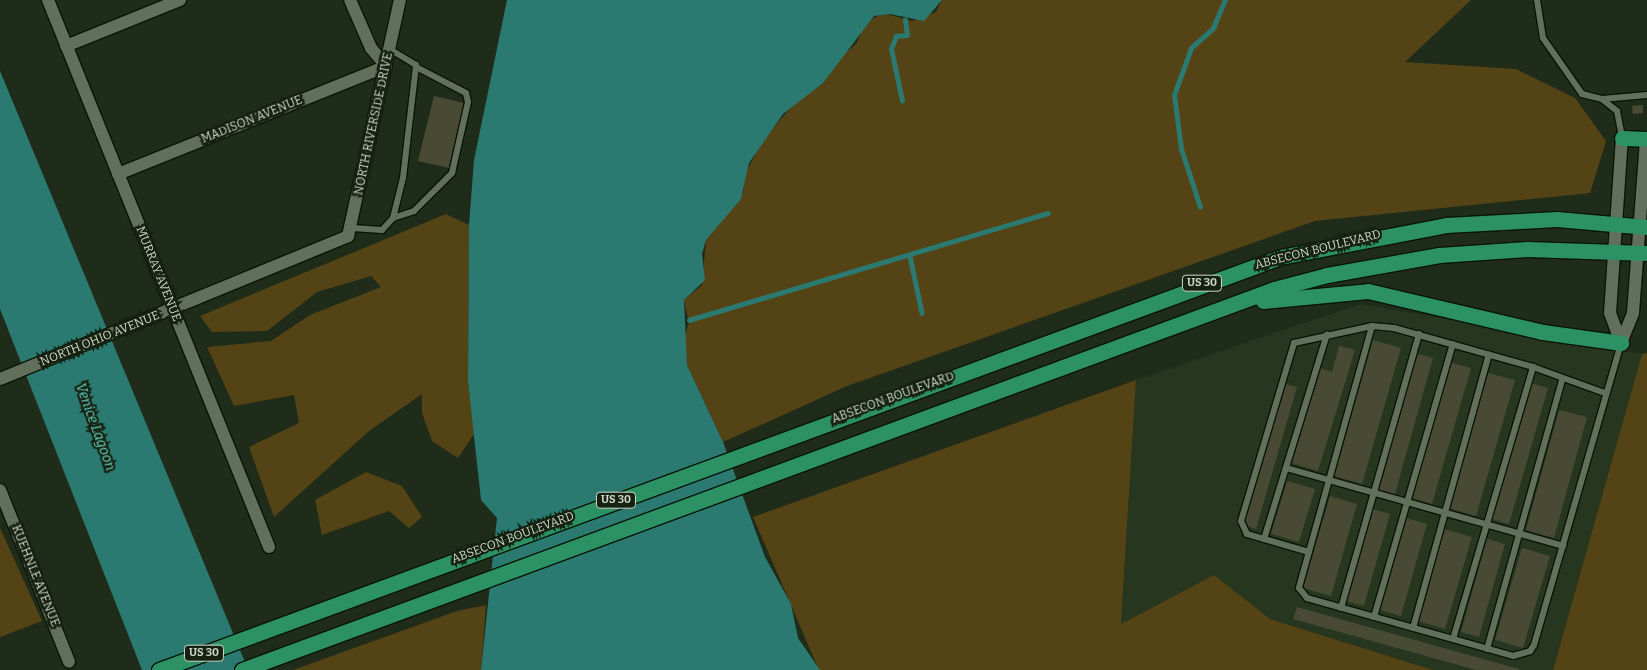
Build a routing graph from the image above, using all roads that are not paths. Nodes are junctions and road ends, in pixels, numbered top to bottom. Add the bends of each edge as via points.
1 (48, 0) edge
2 (180, 0) edge
3 (350, 0) edge
4 (400, 0) edge
5 (1537, 0) edge
6 (66, 46) junction
7 (389, 49) junction
8 (386, 66) junction
9 (416, 67) junction
10 (1647, 96) edge
11 (1602, 99) junction
12 (1622, 138) junction
13 (1647, 138) edge
14 (118, 174) junction
15 (393, 218) junction
16 (1617, 222) junction
17 (1643, 226) edge
18 (352, 228) junction
19 (1616, 251) junction
20 (1642, 252) edge
21 (1222, 306) junction
22 (172, 309) junction
23 (1372, 326) junction
24 (1326, 334) junction
25 (1419, 334) junction
26 (1621, 343) junction
27 (1453, 344) junction
28 (1489, 354) junction
29 (1533, 367) junction
30 (0, 380) edge
31 (1562, 380) junction
32 (1605, 393) junction
33 (1286, 468) junction
34 (1330, 480) junction
35 (0, 490) edge
36 (1374, 492) junction
37 (1407, 502) junction
38 (1445, 513) junction
39 (1487, 524) junction
40 (1521, 534) junction
41 (1264, 539) junction
42 (1563, 546) junction
43 (269, 547) dead end
44 (1309, 552) junction
45 (1341, 608) junction
46 (1374, 617) junction
47 (1413, 628) junction
48 (1454, 640) junction
49 (1487, 649) junction
50 (69, 662) dead end
51 (159, 670) edge
52 (242, 670) edge

1 - 6 street, MURRAY AVENUE
2 - 6 street
3 - 8 street via 371,48
4 - 7 street, NORTH RIVERSIDE DRIVE
5 - 11 lane via 1538,23 1548,48 1580,92
6 - 14 street, MURRAY AVENUE
7 - 8 street, NORTH RIVERSIDE DRIVE
7 - 9 lane via 408,56
8 - 14 street, MADISON AVENUE
8 - 18 street, NORTH RIVERSIDE DRIVE
9 - 15 lane
9 - 15 lane via 466,93 468,102 452,172 414,211
10 - 11 lane
11 - 12 lane via 1617,111
12 - 13 highway
12 - 16 street
13 - 17 street
14 - 22 street, MURRAY AVENUE
15 - 18 lane via 382,230
16 - 17 highway, ABSECON BOULEVARD / US 30
16 - 19 street
16 - 51 highway, ABSECON BOULEVARD / US 30 via 1557,219 1446,225 1280,257
17 - 20 street
18 - 22 street, NORTH OHIO AVENUE via 339,242
19 - 20 highway, US 30
19 - 21 highway, US 30 via 1527,248 1439,255 1327,275
19 - 26 street via 1610,313
20 - 26 street via 1633,313
21 - 26 highway via 1368,291 1534,330
21 - 52 highway, US 30
22 - 30 street, NORTH OHIO AVENUE
22 - 43 street, MURRAY AVENUE
23 - 24 lane
23 - 25 lane
23 - 34 lane
24 - 33 lane
24 - 41 lane via 1294,343 1286,361 1241,521 1247,534
25 - 27 lane
25 - 36 lane
26 - 32 lane
27 - 28 lane
27 - 37 lane
28 - 29 lane
28 - 38 lane
29 - 31 lane
29 - 39 lane
31 - 32 lane
31 - 40 lane
32 - 42 lane
33 - 34 lane
33 - 41 lane
34 - 36 lane
34 - 44 lane
35 - 50 street, KUEHNLE AVENUE
36 - 37 lane
36 - 45 lane
37 - 38 lane
37 - 46 lane
38 - 39 lane
38 - 47 lane
39 - 40 lane
39 - 48 lane
40 - 42 lane
40 - 49 lane
41 - 44 lane
42 - 49 lane via 1530,651 1513,656
44 - 45 lane via 1299,588 1302,595
45 - 46 lane
46 - 47 lane
47 - 48 lane
48 - 49 lane

